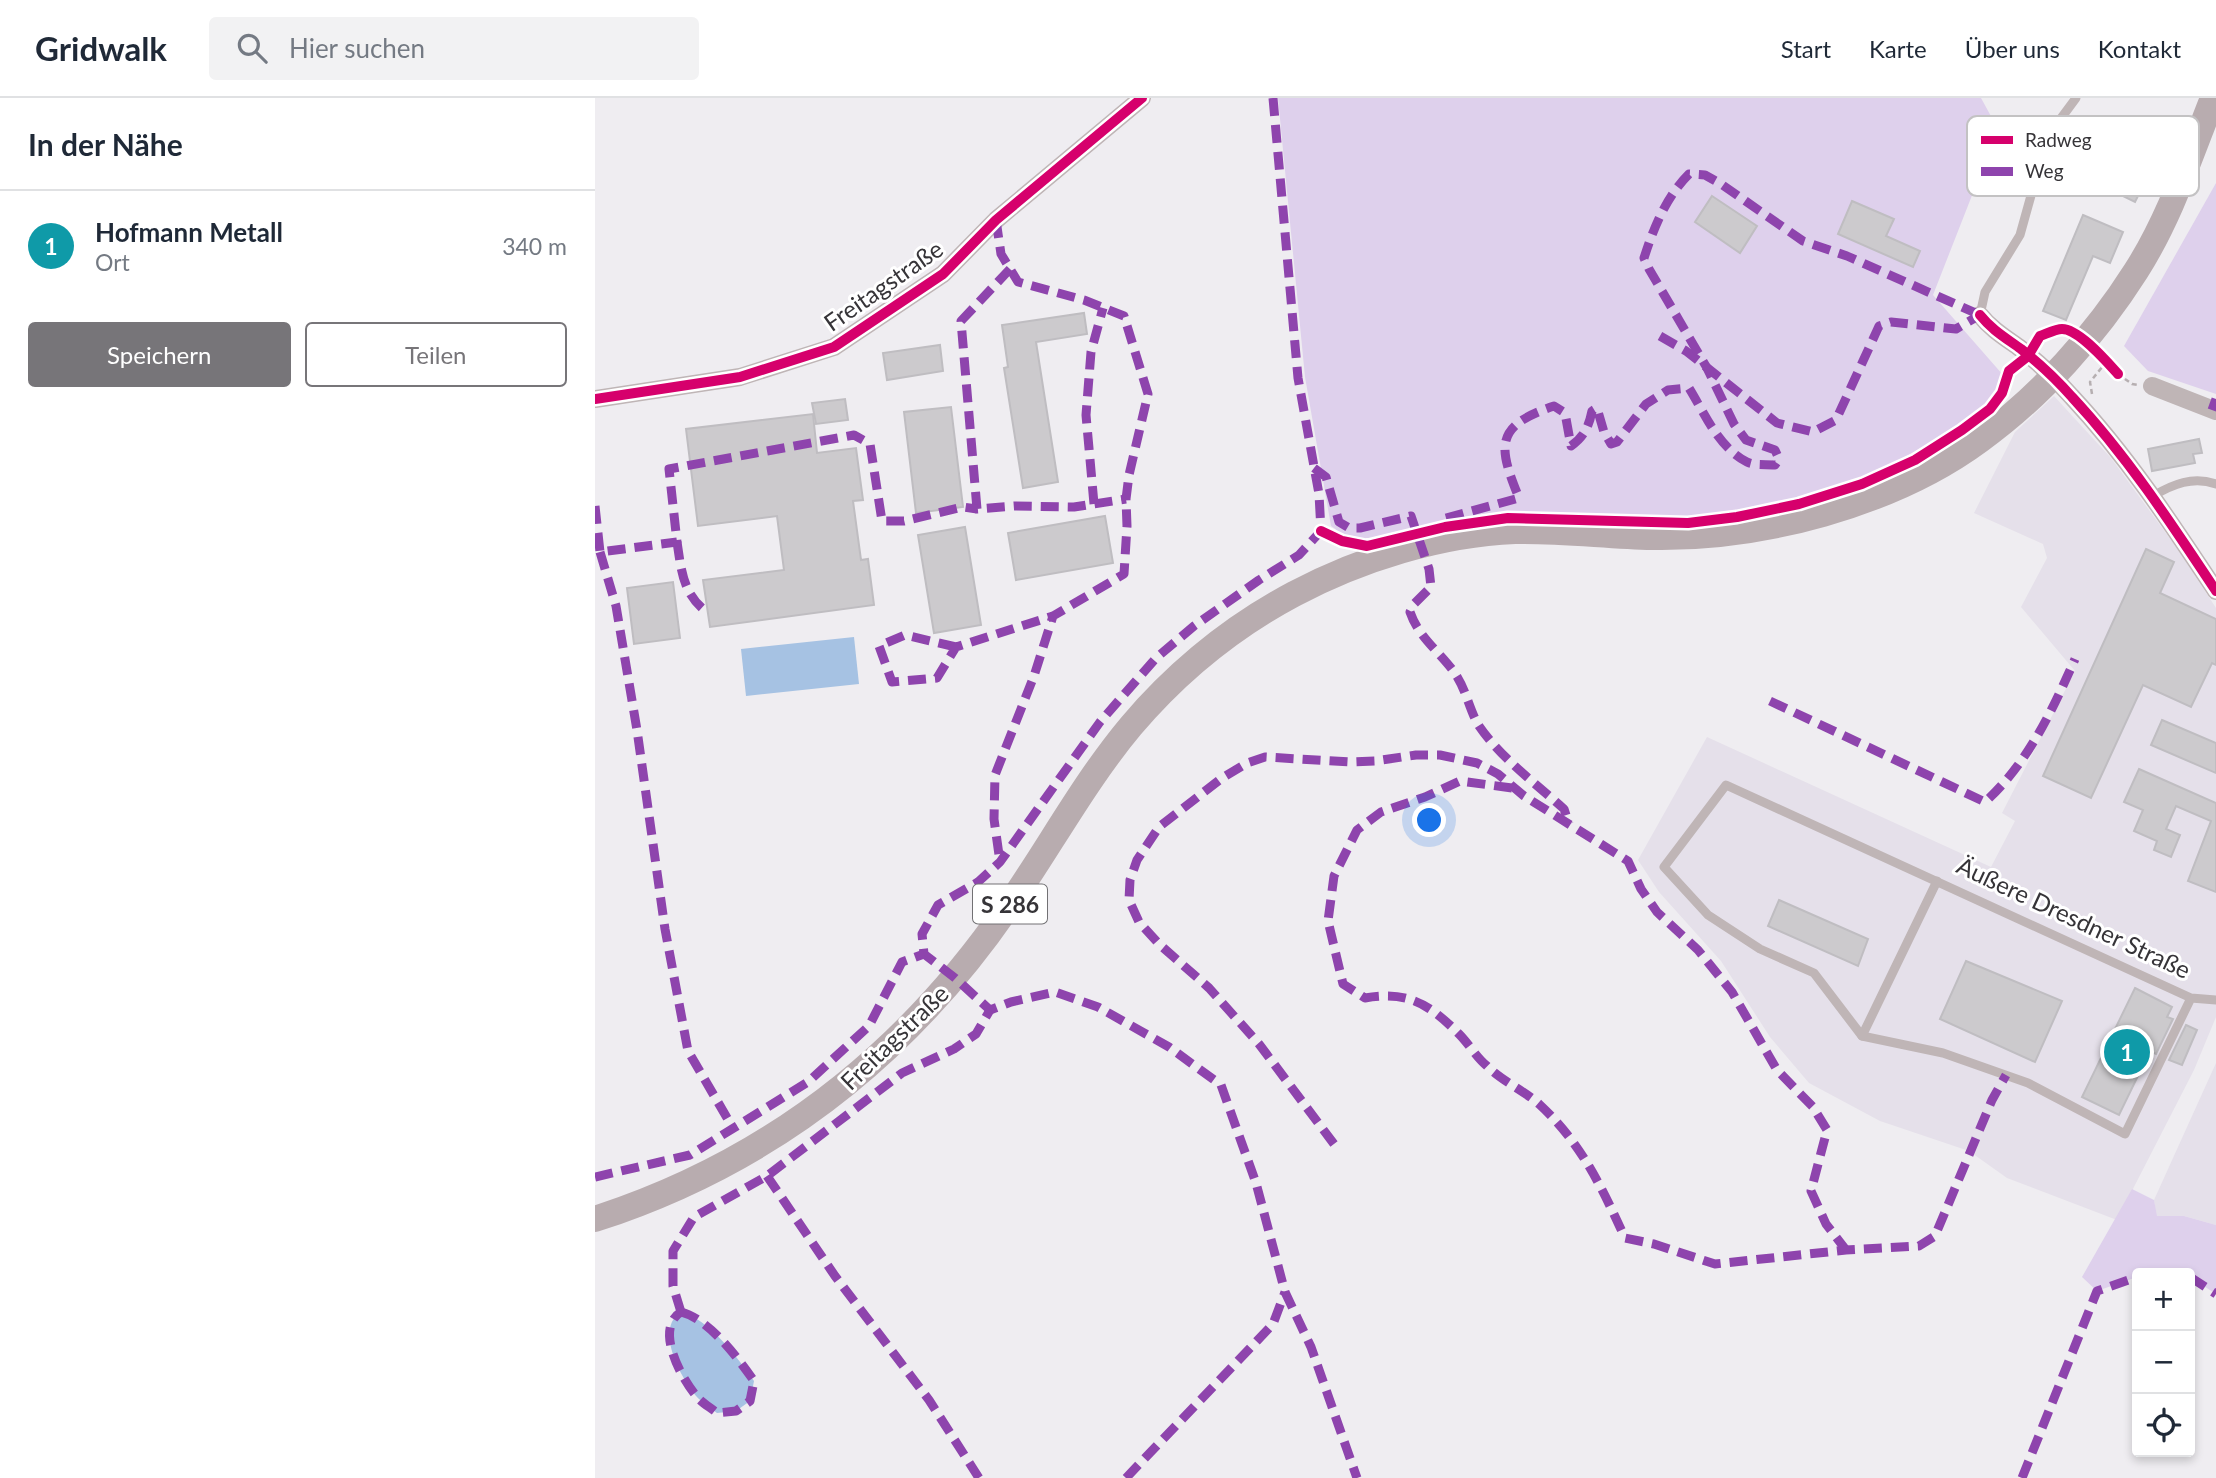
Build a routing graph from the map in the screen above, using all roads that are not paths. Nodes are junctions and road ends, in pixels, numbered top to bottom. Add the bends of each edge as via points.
1 (1142, 98) edge
2 (2076, 98) edge
3 (2214, 98) edge
4 (2063, 116) edge
5 (2216, 135) edge
6 (2199, 136) edge
7 (2199, 155) edge
8 (2031, 196) edge
9 (2173, 196) edge
10 (1980, 315) joint
11 (2051, 376) junction
12 (2152, 386) road end
13 (595, 399) edge
14 (2216, 411) edge
15 (2216, 484) edge
16 (2153, 496) junction
17 (2216, 591) edge
18 (1937, 881) junction
19 (2191, 998) junction
20 (2216, 1000) edge
21 (1862, 1037) junction
22 (595, 1219) edge

1 - 13 street, Freitagstraße via 996,220 943,274 834,347 740,377
2 - 4 lane
3 - 6 main road, Freitagstraße / S 286
5 - 7 main road
8 - 10 lane via 2020,234 1985,292
9 - 11 main road, Freitagstraße / S 286 via 2139,267
10 - 11 street
11 - 16 street
11 - 22 main road, Freitagstraße / S 286 via 2016,412 1933,470 1804,519 1708,535 1497,533 1447,541 1392,554 1265,611 1220,641 1166,687 1129,728 955,978 886,1051 771,1139 669,1192
12 - 14 street
15 - 16 lane via 2205,480 2171,484
16 - 17 street
18 - 19 lane, Äußere Dresdner Straße
18 - 21 lane, Äußere Dresdner Straße
18 - 21 lane, Äußere Dresdner Straße via 1727,785 1664,867 1708,915 1760,949 1814,973
19 - 20 lane, Äußere Dresdner Straße
19 - 21 lane, Äußere Dresdner Straße via 2125,1134 2028,1083 1943,1053

